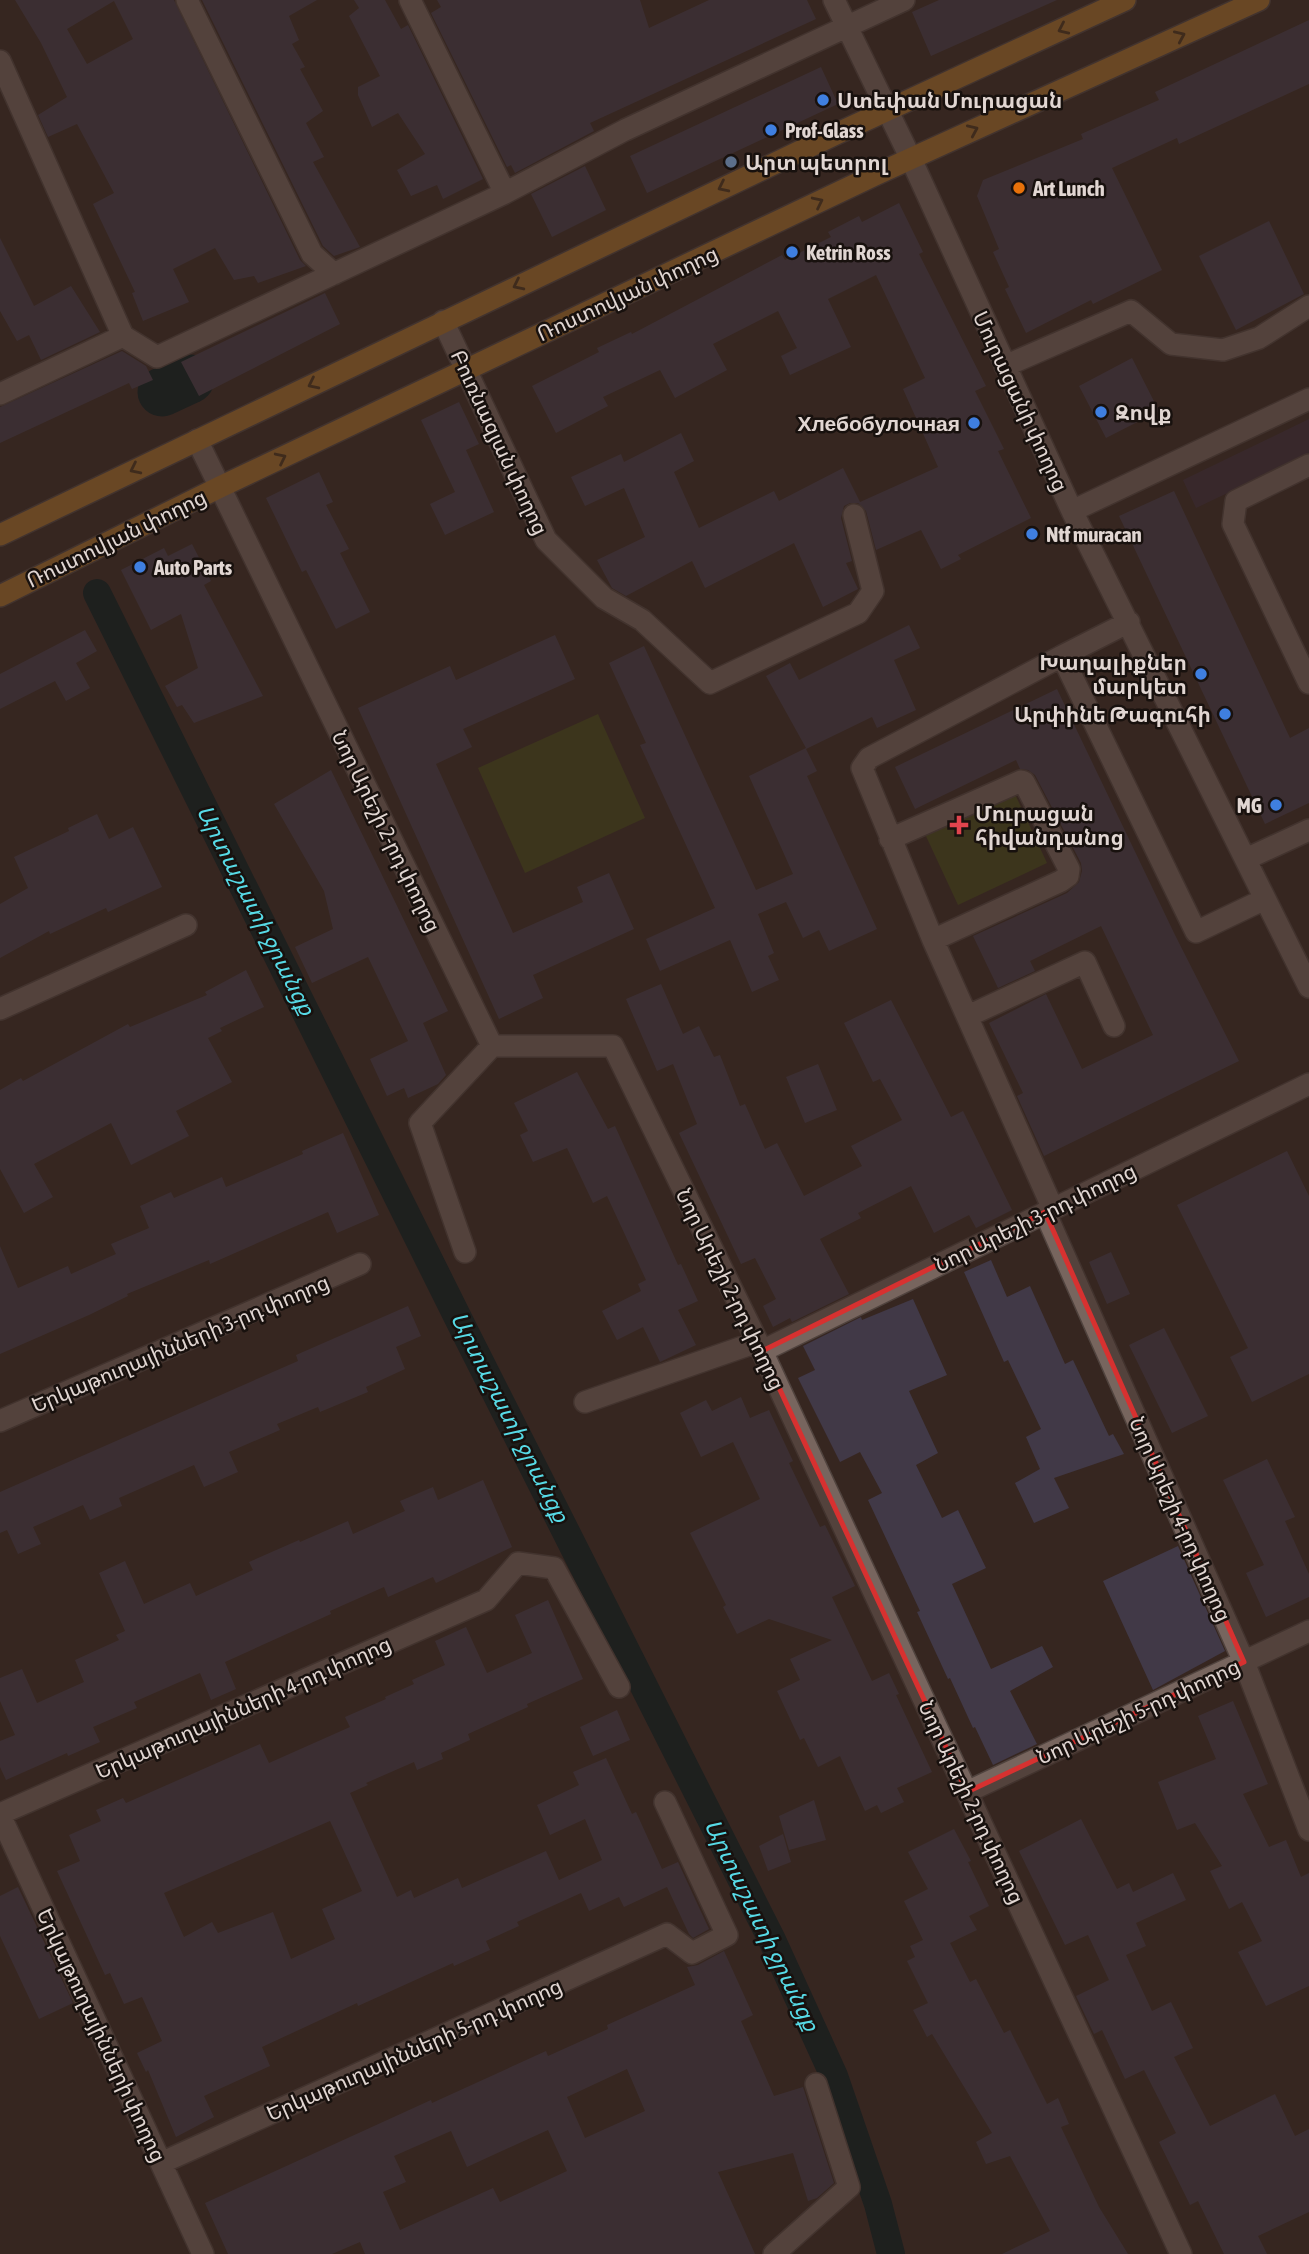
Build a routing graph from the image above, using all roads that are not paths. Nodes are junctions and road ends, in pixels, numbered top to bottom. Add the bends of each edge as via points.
1 (187, 0) edge
2 (410, 0) edge
3 (834, 0) edge
4 (904, 0) edge
5 (1125, 0) edge
6 (1259, 0) edge
7 (847, 26) junction
8 (0, 61) edge
9 (887, 109) junction
10 (911, 159) junction
11 (505, 193) junction
12 (334, 274) junction
13 (1309, 306) edge
14 (443, 321) junction
15 (123, 336) junction
16 (1005, 366) junction
17 (467, 369) junction
18 (0, 394) edge
19 (1309, 399) edge
20 (197, 440) junction
21 (1309, 465) edge
22 (220, 487) junction
23 (1072, 511) junction
24 (854, 515) dead end
25 (0, 535) edge
26 (0, 596) edge
27 (1129, 622) junction
28 (1062, 656) junction
29 (1309, 683) edge
30 (1309, 830) edge
31 (890, 839) junction
32 (1246, 859) junction
33 (1265, 899) junction
34 (186, 925) dead end
35 (933, 940) junction
36 (1309, 987) edge
37 (0, 1009) edge
38 (968, 1016) junction
39 (1114, 1026) dead end
40 (492, 1046) junction
41 (1309, 1083) edge
42 (1049, 1210) junction
43 (466, 1252) dead end
44 (360, 1264) dead end
45 (760, 1346) junction
46 (585, 1402) dead end
47 (0, 1421) edge
48 (1309, 1632) edge
49 (1244, 1662) junction
50 (619, 1687) dead end
51 (967, 1791) junction
52 (666, 1802) dead end
53 (0, 1814) edge
54 (1309, 1830) edge
55 (817, 2084) dead end
56 (161, 2164) junction
57 (203, 2254) edge
58 (774, 2254) edge
59 (1181, 2254) edge

1 - 12 street via 312,254
2 - 11 street
3 - 7 street, Մուրացանի փողոց
4 - 7 street
5 -> 9 main road
10 -> 6 main road, Ռոստովյան փողոց
7 - 9 street, Մուրացանի փողոց
7 - 11 street via 625,130
8 - 15 street
9 - 10 street, Մուրացանի փողոց
9 -> 14 main road
10 - 16 street, Մուրացանի փողոց
17 -> 10 main road, Ռոստովյան փողոց
11 - 12 street
12 - 15 street via 157,357
13 - 16 street via 1259,338 1223,350 1171,344 1130,311
14 - 17 street, Բուռնազյան փողոց
14 -> 20 main road
15 - 18 street
16 - 23 street, Մուրացանի փողոց
22 -> 17 main road, Ռոստովյան փողոց
17 - 24 street, Բուռնազյան փողոց via 546,540 604,598 642,620 710,682 858,613 873,591
19 - 23 street
20 - 22 street, Նոր Արեշի 2-րդ փողոց
20 -> 25 main road
21 - 29 street via 1236,501 1233,524
22 - 26 main road, Ռոստովյան փողոց
22 - 40 street, Նոր Արեշի 2-րդ փողոց
23 - 27 street, Մուրացանի փողոց
27 - 28 street
27 - 32 street, Մուրացանի փողոց
28 - 31 street, Նոր Արեշի 4-րդ փողոց via 869,758 862,768
28 - 33 street via 1196,932
30 - 32 street
31 - 35 street, Նոր Արեշի 4-րդ փողոց
31 - 35 street via 1021,781 1069,869 1061,881
32 - 33 street, Մուրացանի փողոց
33 - 36 street, Մուրացանի փողոց
34 - 37 street
35 - 38 street, Նոր Արեշի 4-րդ փողոց
38 - 39 street via 1085,962
38 - 42 street, Նոր Արեշի 4-րդ փողոց
40 - 43 street via 420,1123
40 - 45 street, Նոր Արեշի 2-րդ փողոց via 613,1046
41 - 42 street, Նոր Արեշի 3-րդ փողոց
42 - 45 street, Նոր Արեշի 3-րդ փողոց
42 - 49 street, Նոր Արեշի 4-րդ փողոց
44 - 47 street, Երկաթուղայինների 3-րդ փողոց
45 - 46 street, Նոր Արեշի 3-րդ փողոց
45 - 51 street, Նոր Արեշի 2-րդ փողոց
48 - 49 street, Նոր Արեշի 5-րդ փողոց
49 - 51 street, Նոր Արեշի 5-րդ փողոց
49 - 54 street, Նոր Արեշի 4-րդ փողոց
50 - 53 street, Երկաթուղայինների 4-րդ փողոց via 554,1568 518,1563 486,1600
51 - 59 street, Նոր Արեշի 2-րդ փողոց
52 - 56 street, Երկաթուղայինների 5-րդ փողոց via 727,1935 692,1953 667,1934
53 - 56 street, Երկաթուղայինների փողոց
55 - 58 street via 849,2187
56 - 57 street, Երկաթուղայինների փողոց

